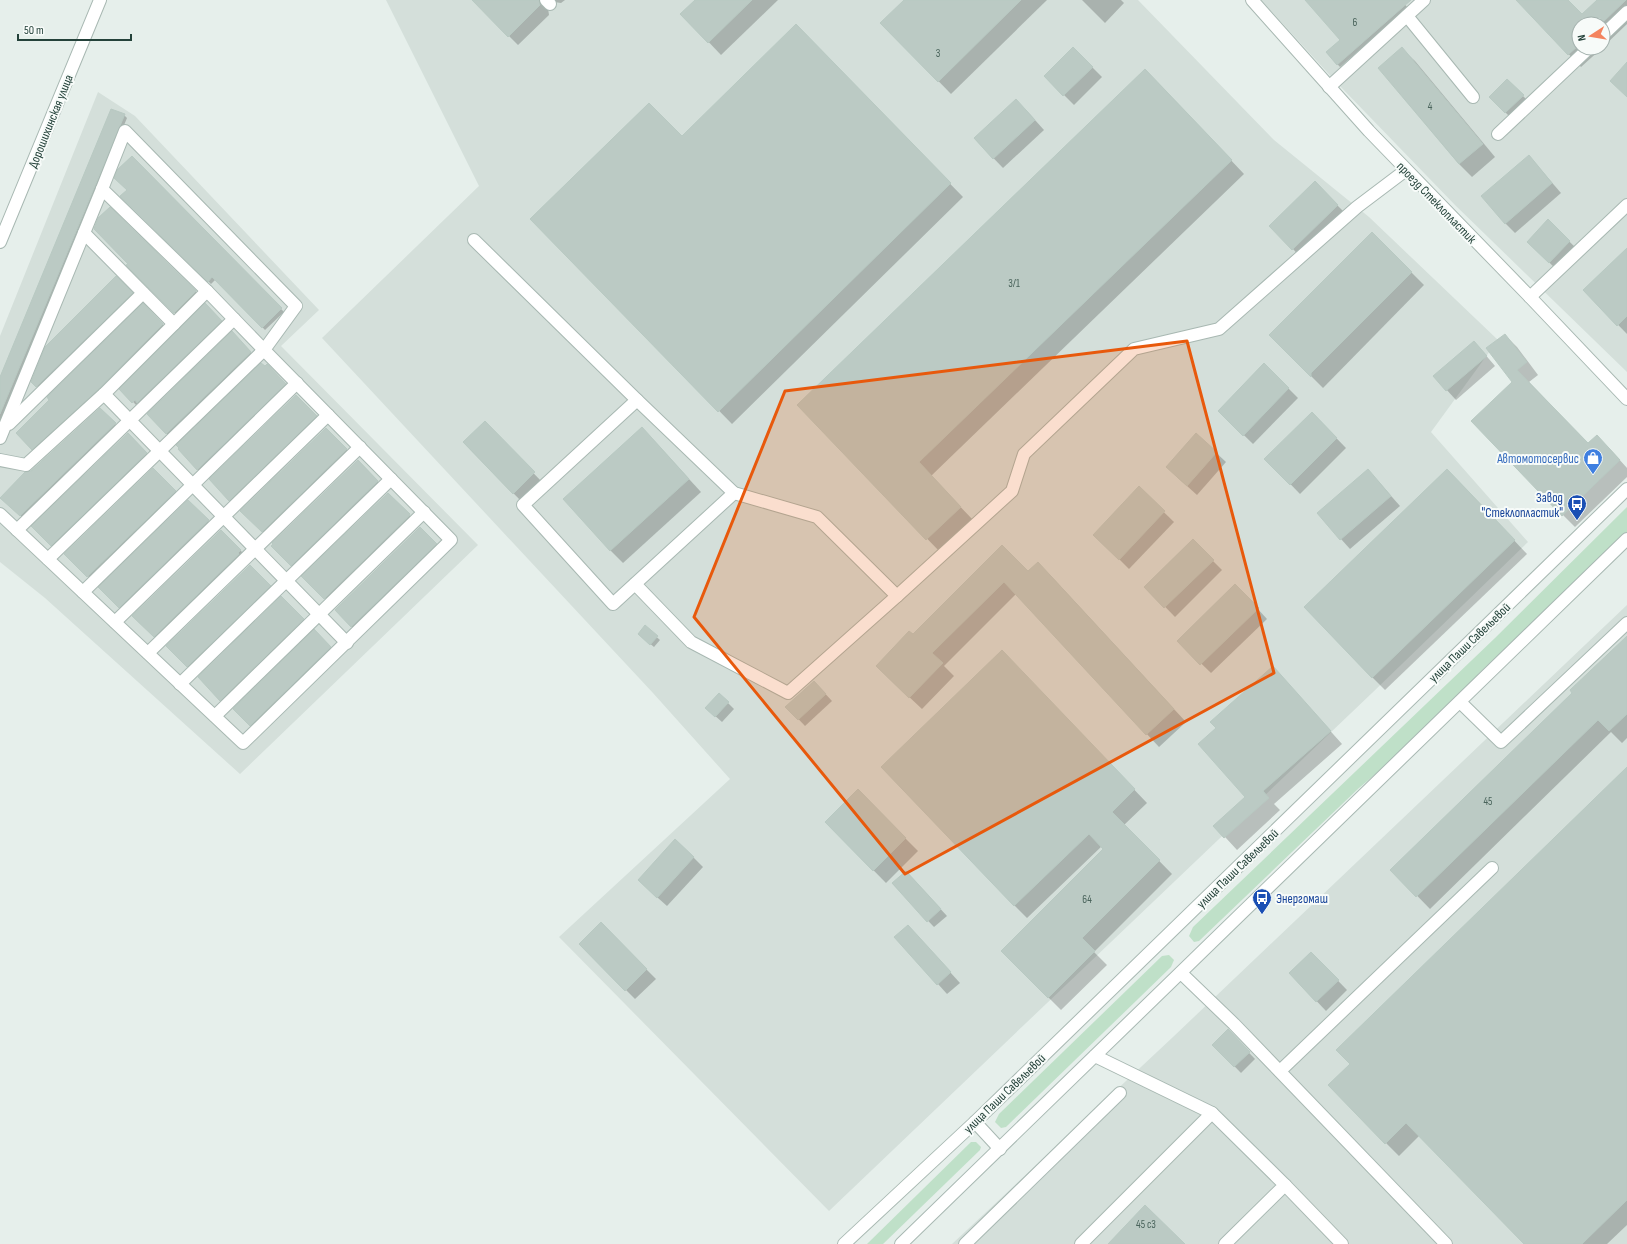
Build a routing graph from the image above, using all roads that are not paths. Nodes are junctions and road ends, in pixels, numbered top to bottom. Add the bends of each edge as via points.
1 (100, 0) edge
2 (1252, 0) edge
3 (1424, 0) edge
4 (1627, 12) edge
5 (1407, 16) junction
6 (1611, 27) edge
7 (1581, 56) edge
8 (1329, 87) junction
9 (1473, 97) dead end
10 (1498, 134) dead end
11 (1406, 170) junction
12 (102, 189) junction
13 (1627, 205) edge
14 (84, 233) junction
15 (474, 240) dead end
16 (0, 242) edge
17 (208, 291) junction
18 (143, 293) junction
19 (1530, 297) junction
20 (234, 319) junction
21 (174, 324) junction
22 (264, 350) junction
23 (297, 383) junction
24 (104, 394) junction
25 (1627, 399) edge
26 (637, 400) junction
27 (328, 415) junction
28 (130, 420) junction
29 (3, 433) edge
30 (360, 447) junction
31 (159, 450) junction
32 (0, 460) edge
33 (390, 479) junction
34 (192, 484) junction
35 (1627, 489) edge
36 (734, 493) junction
37 (424, 512) junction
38 (0, 514) edge
39 (224, 517) junction
40 (17, 530) junction
41 (1627, 539) edge
42 (255, 549) junction
43 (48, 559) junction
44 (286, 581) junction
45 (636, 584) junction
46 (83, 592) junction
47 (898, 596) junction
48 (319, 615) junction
49 (115, 622) junction
50 (1627, 623) edge
51 (346, 643) junction
52 (148, 653) junction
53 (180, 684) junction
54 (1460, 702) junction
55 (215, 716) junction
56 (1492, 868) dead end
57 (1181, 973) junction
58 (1095, 1056) junction
59 (1280, 1070) junction
60 (1120, 1093) dead end
61 (1212, 1113) junction
62 (975, 1122) junction
63 (1000, 1149) junction
64 (1285, 1185) junction
65 (844, 1244) edge
66 (901, 1244) edge
67 (965, 1244) edge
68 (1081, 1244) edge
69 (1225, 1244) edge
70 (1342, 1244) edge
71 (1446, 1244) edge

1 - 16 street, Дорошихинская улица
2 - 8 street, проезд Стеклопластик
3 - 5 street
4 - 6 street
5 - 8 street
5 - 9 street
7 - 10 street
8 - 11 street, проезд Стеклопластик
11 - 19 street, проезд Стеклопластик
11 - 47 street via 1357,207 1219,330 1134,349 1024,454 1012,491
12 - 14 street
12 - 17 street
12 - 22 street via 125,131 296,306
13 - 19 street
14 - 18 street
14 - 29 street
15 - 26 street
17 - 20 street
17 - 21 street
18 - 21 street
18 - 29 street
19 - 25 street, проезд Стеклопластик
20 - 22 street
20 - 28 street
21 - 24 street
22 - 23 street
22 - 31 street
23 - 27 street
23 - 34 street
24 - 28 street
24 - 32 street via 26,466
26 - 36 street
26 - 45 street via 523,505 613,604
27 - 30 street
27 - 39 street
28 - 31 street
28 - 40 street
30 - 33 street
30 - 42 street
31 - 34 street
31 - 43 street
33 - 37 street
33 - 44 street
34 - 39 street
34 - 46 street
35 - 62 street, улица Паши Савельевой
36 - 45 street
36 - 47 street via 818,517
37 - 48 street
37 - 51 street via 452,540
38 - 40 street
39 - 42 street
39 - 49 street
40 - 43 street
41 - 54 street
42 - 44 street
42 - 52 street
43 - 46 street
44 - 48 street
44 - 53 street
45 - 47 street via 691,642 788,693
46 - 49 street
48 - 51 street
48 - 55 street
49 - 52 street
50 - 54 street via 1501,742
51 - 55 street via 243,743
52 - 53 street
53 - 55 street
54 - 57 street
56 - 59 street
57 - 58 street
57 - 59 street
58 - 61 street
58 - 63 street
59 - 71 street
60 - 67 street
61 - 64 street
61 - 68 street
62 - 63 street
62 - 65 street, улица Паши Савельевой
63 - 66 street
64 - 69 street
64 - 70 street

